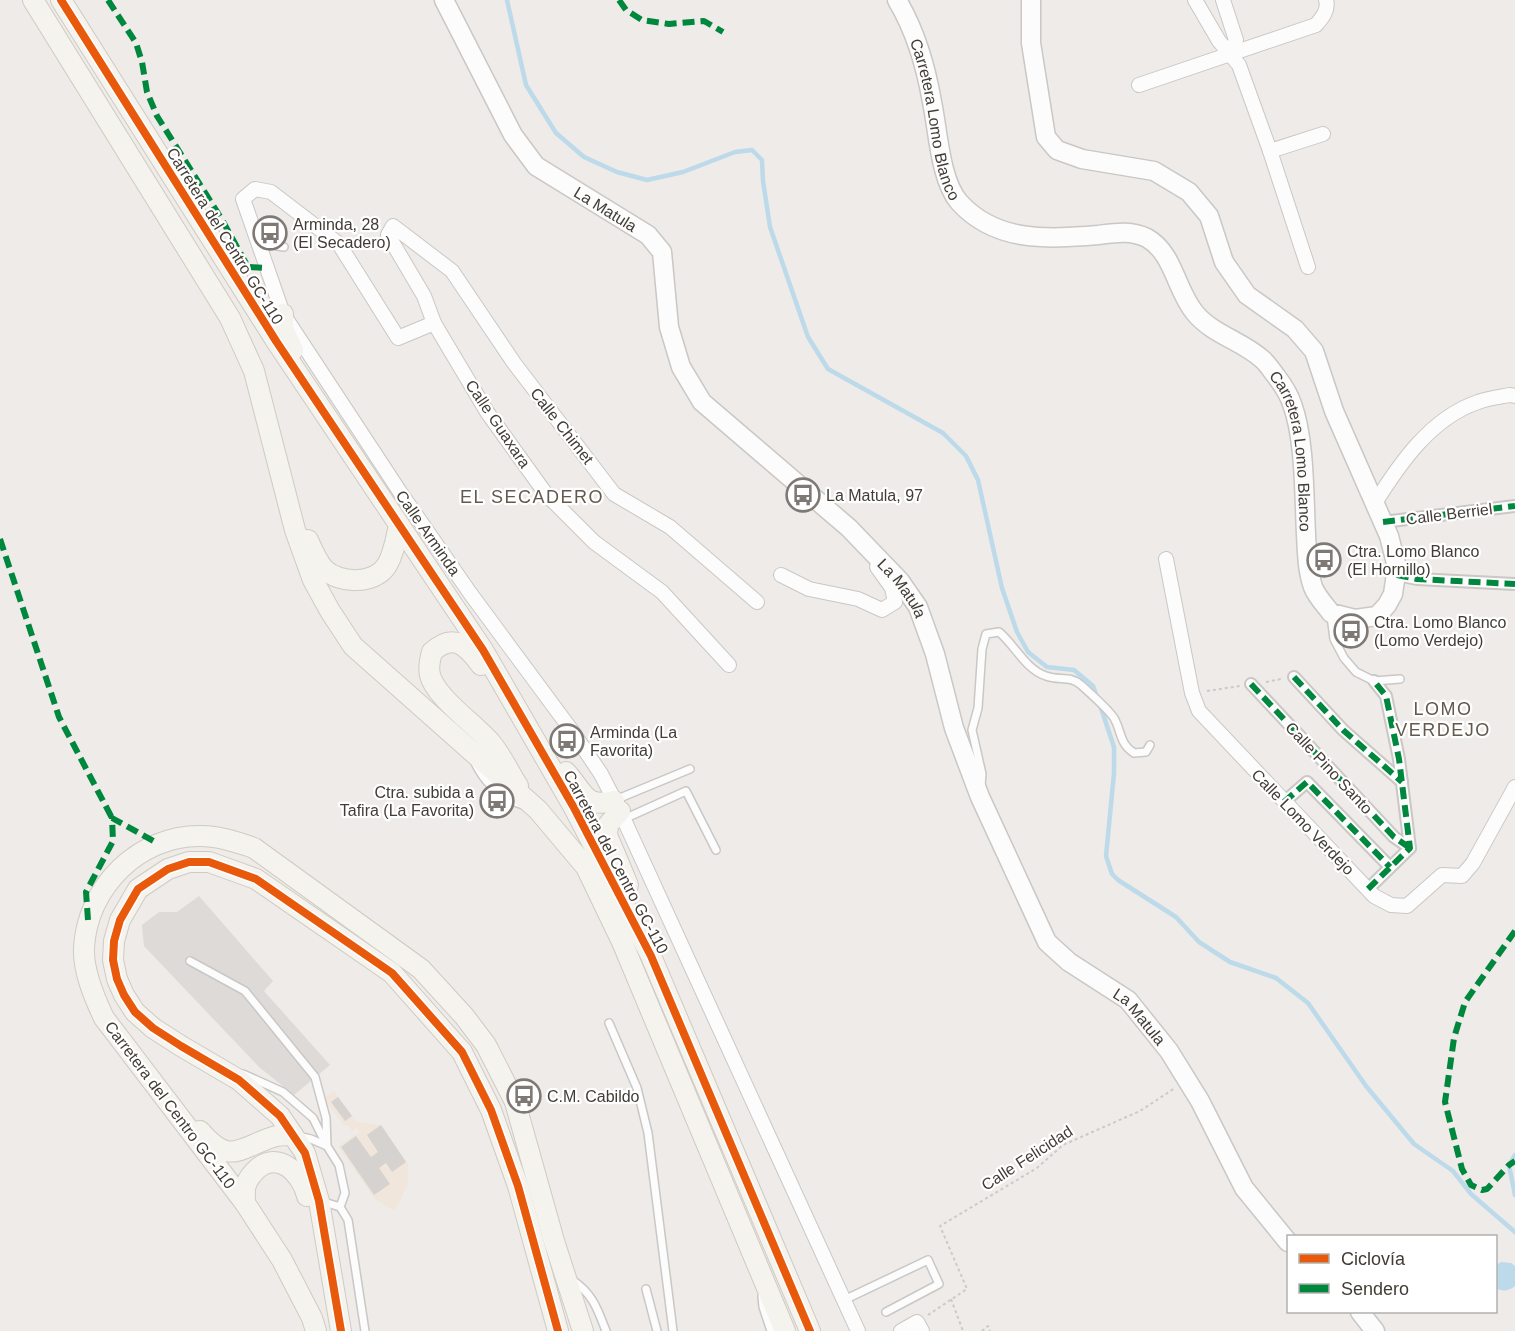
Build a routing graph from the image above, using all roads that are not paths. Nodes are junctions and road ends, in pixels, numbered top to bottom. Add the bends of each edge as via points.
1 (33, 0) edge
2 (61, 0) edge
3 (444, 0) edge
4 (897, 0) edge
5 (1030, 0) edge
6 (1195, 0) edge
7 (1223, 0) edge
8 (1326, 0) edge
9 (1230, 54) junction
10 (1139, 85) dead end
11 (1323, 135) dead end
12 (1270, 151) junction
13 (393, 225) joint
14 (258, 243) junction
15 (284, 247) dead end
16 (1308, 267) dead end
17 (250, 301) junction
18 (283, 314) junction
19 (434, 323) junction
20 (1515, 396) edge
21 (372, 483) junction
22 (285, 488) junction
23 (1375, 502) junction
24 (1515, 506) edge
25 (1383, 522) junction
26 (399, 525) junction
27 (849, 528) junction
28 (1166, 559) dead end
29 (781, 575) dead end
30 (1397, 575) junction
31 (1515, 584) edge
32 (757, 602) dead end
33 (1331, 613) junction
34 (729, 665) dead end
35 (1294, 677) dead end
36 (1400, 679) dead end
37 (1374, 681) junction
38 (1251, 684) dead end
39 (536, 741) junction
40 (1150, 745) dead end
41 (690, 769) dead end
42 (1401, 782) junction
43 (1515, 788) edge
44 (980, 797) junction
45 (1284, 802) junction
46 (533, 806) junction
47 (619, 810) junction
48 (1410, 848) junction
49 (716, 850) dead end
50 (1390, 867) junction
51 (1368, 889) junction
52 (632, 918) junction
53 (190, 961) dead end
54 (609, 1023) dead end
55 (216, 1065) junction
56 (262, 1100) junction
57 (167, 1102) junction
58 (293, 1135) junction
59 (255, 1145) junction
60 (327, 1146) junction
61 (312, 1195) junction
62 (245, 1203) junction
63 (340, 1207) junction
64 (1287, 1241) edge
65 (761, 1272) junction
66 (564, 1274) junction
67 (646, 1289) dead end
68 (844, 1300) junction
69 (886, 1312) dead end
70 (1362, 1313) edge
71 (920, 1326) edge
72 (316, 1331) edge
73 (341, 1331) edge
74 (365, 1331) edge
75 (558, 1331) edge
76 (583, 1331) edge
77 (606, 1331) edge
78 (657, 1331) edge
79 (673, 1331) edge
80 (771, 1331) edge
81 (785, 1331) edge
82 (810, 1331) edge
83 (858, 1331) edge
84 (900, 1331) edge
85 (1375, 1331) edge

1 - 22 main road via 230,318 254,371
2 - 17 main road, Carretera del Centro GC-110
3 - 27 street, La Matula via 513,135 536,166 648,235 662,252 669,327 681,367 702,402
4 - 33 street, Carretera Lomo Blanco via 917,44 949,183 957,199 975,218 1000,230 1042,238 1127,232 1147,238 1168,260 1196,315 1263,359 1278,379 1292,403 1298,428 1308,573 1314,590
5 - 23 street via 1031,43 1046,137 1057,150 1082,159 1154,171 1189,192 1209,216 1224,262 1247,295 1295,329 1314,351 1334,411
6 - 9 street
7 - 9 street via 1236,40
8 - 9 street via 1324,15 1316,25
9 - 10 street
9 - 12 street via 1239,66
11 - 12 street
12 - 16 street
13 - 19 street, Calle Guaxara via 388,235 424,296
13 - 32 street, Calle Chimet via 452,271 514,363 614,494 670,527
14 - 15 lane
14 - 18 street, Calle Arminda
14 - 19 street, Calle Arminda via 243,199 255,189 272,192 339,244 398,338
17 - 18 main road via 268,317
17 - 21 main road, Carretera del Centro GC-110
18 - 21 main road via 288,343 319,388
18 - 47 street, Calle Arminda via 450,566 572,731
19 - 34 street, Calle Guaxara via 487,412 546,494 594,542 662,592
20 - 23 street via 1478,402 1453,414 1425,435
21 - 26 main road, Carretera del Centro GC-110
22 - 26 main road via 324,569 341,578 373,577 386,567
22 - 46 main road via 313,580 353,646
23 - 25 street
24 - 25 street, Calle Berriel
25 - 30 street
26 - 39 main road, Carretera del Centro GC-110 via 483,650
27 - 29 street via 892,588 895,602 882,610 858,599 809,589
27 - 44 street, La Matula via 900,581 918,607 954,728
28 - 45 street, Calle Lomo Verdejo via 1192,693 1199,711
30 - 31 street
30 - 33 street via 1393,594 1377,616 1355,619
33 - 37 lane via 1334,639 1344,657 1356,672
35 - 42 street via 1343,730
36 - 37 lane
37 - 42 street via 1386,696
38 - 48 street, Calle Pino Santo via 1394,837
39 - 46 main road via 469,648 446,642 432,652 430,676 437,690 491,742
39 - 47 main road via 585,798
39 - 52 main road, Carretera del Centro GC-110
40 - 44 lane via 1146,752 1134,753 1126,747 1113,718 1074,679 1045,676 1022,659 999,632 986,634 972,730 982,774
41 - 47 lane
42 - 48 street
43 - 51 street, Calle Lomo Verdejo via 1462,876 1442,874 1407,906 1392,905
44 - 64 street, La Matula via 1047,942 1069,962 1128,1000 1169,1051 1200,1101 1244,1188
45 - 50 street via 1307,782
45 - 51 street, Calle Lomo Verdejo
46 - 65 main road, Carretera del Centro GC-110 via 586,867 622,942
47 - 49 lane via 686,791
47 - 52 main road via 608,825 607,835 628,886
47 - 68 street, Calle Arminda
48 - 50 street
50 - 51 street
52 - 82 main road, Carretera del Centro GC-110
53 - 60 lane via 245,991 315,1077 326,1118
54 - 79 lane via 637,1088 648,1133
55 - 56 main road, Carretera del Centro GC-110
55 - 60 lane via 283,1092 313,1118
55 - 75 main road, Carretera del Centro GC-110 via 172,1040 135,1012 117,979 113,960 120,920 138,889 168,869 189,862 209,862 256,879 392,973 462,1052 491,1110 518,1186
56 - 58 main road, Carretera del Centro GC-110
56 - 59 main road via 265,1122
57 - 59 main road via 218,1148 236,1152
57 - 62 main road, Carretera del Centro GC-110
57 - 66 main road, Carretera del Centro GC-110 via 104,1018 94,996 84,950 88,920 111,876 157,843 201,836 226,839 254,848 421,969 470,1023 486,1045 515,1102
58 - 59 main road via 276,1136
58 - 60 lane
58 - 61 main road, Carretera del Centro GC-110 via 305,1154
60 - 63 lane via 339,1166 345,1193
61 - 62 main road via 293,1170 270,1162 249,1177
61 - 63 lane
61 - 73 main road, Carretera del Centro GC-110
62 - 72 main road, Carretera del Centro GC-110 via 282,1260
63 - 74 lane via 348,1220
65 - 80 lane via 763,1307
65 - 81 main road, Carretera del Centro GC-110
66 - 76 main road, Carretera del Centro GC-110
66 - 77 lane via 583,1287 595,1302
67 - 78 lane
68 - 69 lane via 928,1260 939,1284
68 - 83 street, Calle Arminda
70 - 85 street
71 - 84 street

